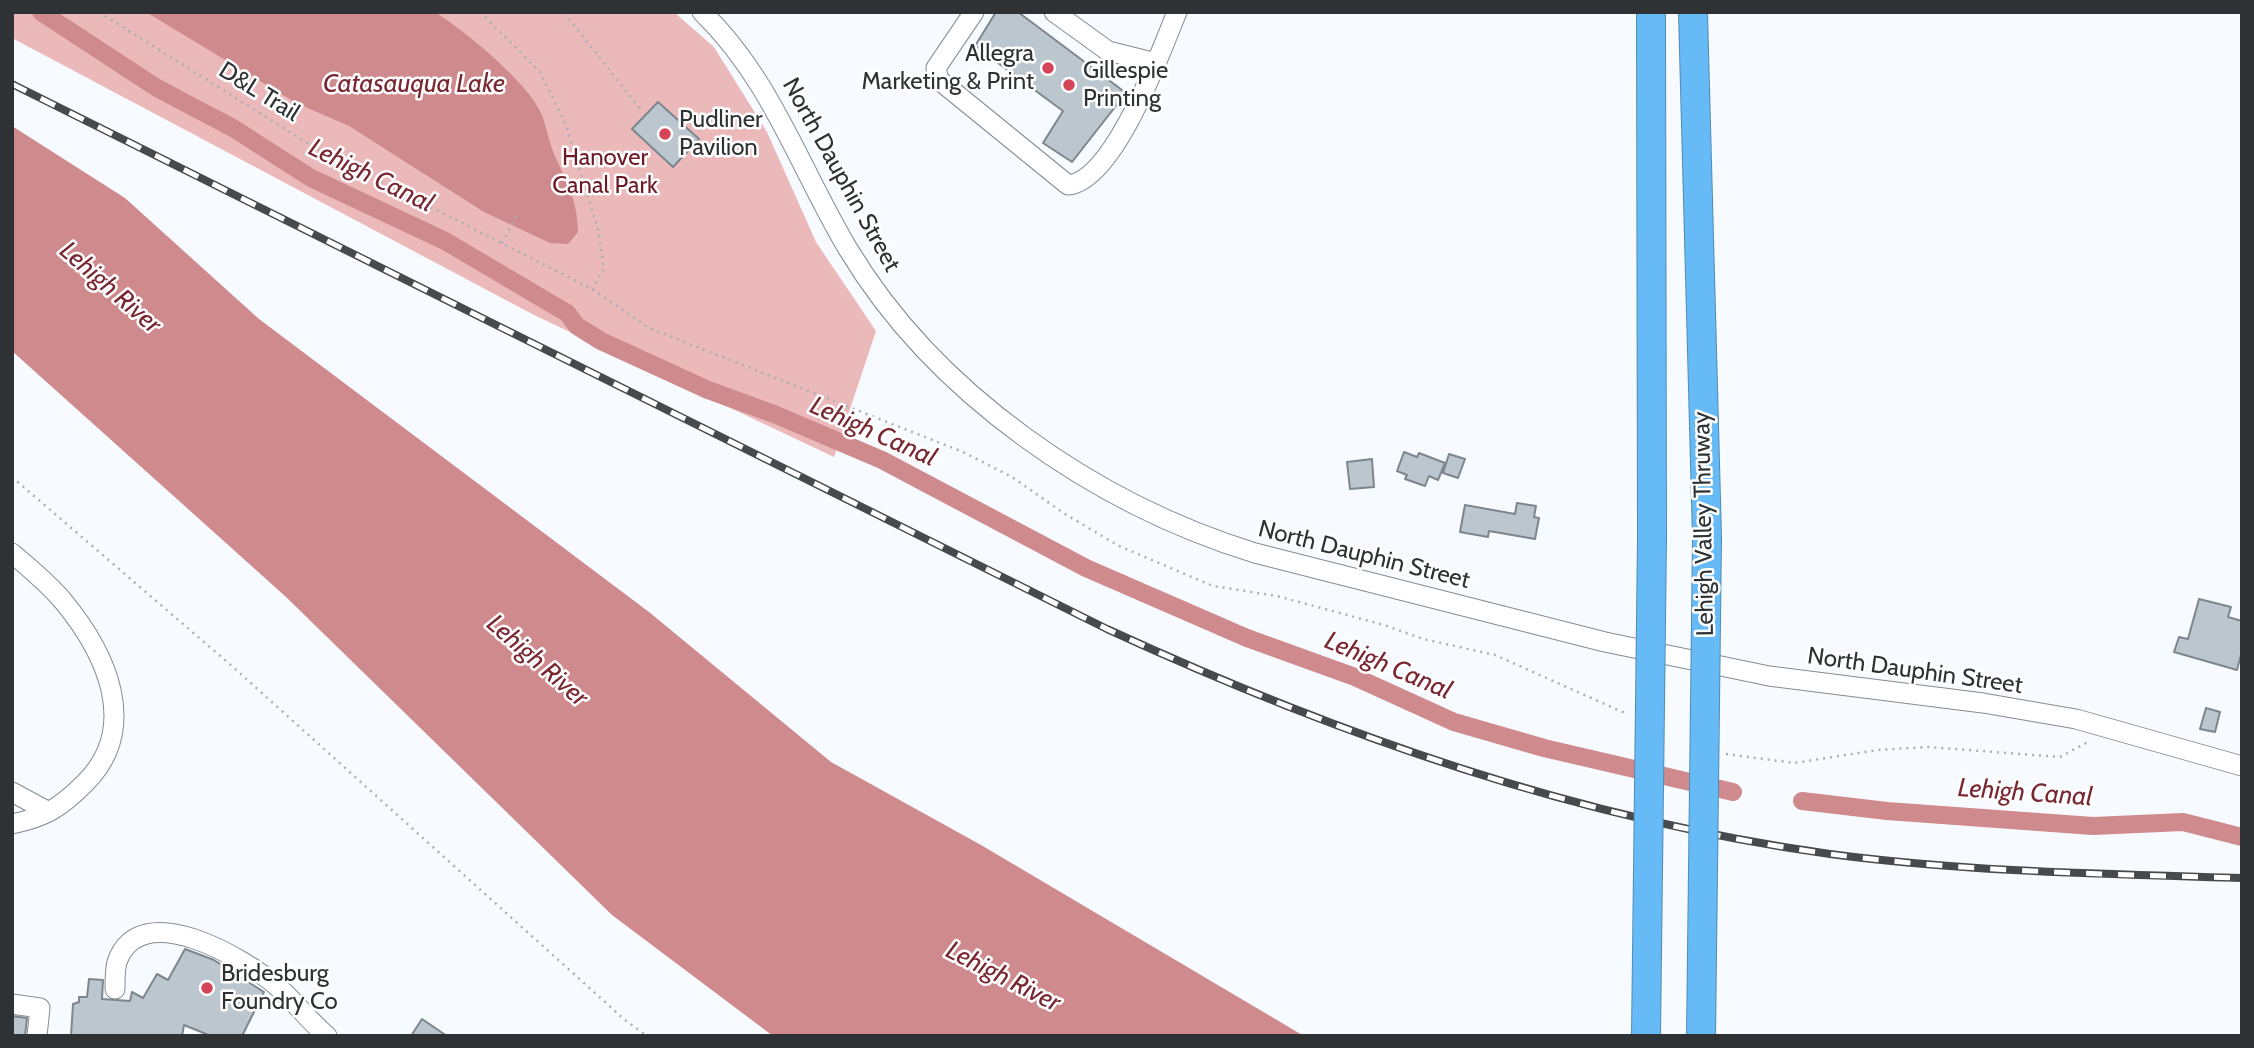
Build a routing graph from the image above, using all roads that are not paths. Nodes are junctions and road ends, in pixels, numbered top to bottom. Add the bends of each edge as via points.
1 (702, 12) edge
2 (974, 12) edge
3 (1054, 12) edge
4 (1177, 12) edge
5 (1651, 12) edge
6 (1693, 12) edge
7 (1156, 63) junction
8 (12, 553) edge
9 (2242, 766) edge
10 (12, 792) edge
11 (49, 812) junction
12 (12, 824) edge
13 (115, 989) dead end
14 (12, 1004) edge
15 (37, 1036) edge
16 (327, 1036) edge
17 (1646, 1036) edge
18 (1701, 1036) edge

1 - 9 street, North Dauphin Street via 752,68 849,250 916,340 1017,430 1096,486 1133,506 1255,553 1605,642 1769,676 2076,719
2 - 7 street via 936,68 939,80 1068,185 1089,175 1124,131
3 - 7 street via 1108,51
4 - 7 street
5 - 17 highway, Lehigh Valley Thruway, bridge via 1652,538
6 - 18 highway, Lehigh Valley Thruway, bridge via 1707,538
8 - 11 street via 63,601 111,681 114,719 110,751 93,775
10 - 11 street
11 - 12 street
13 - 16 street via 117,961 131,941 150,931 195,937 251,966
14 - 15 street via 40,1008

